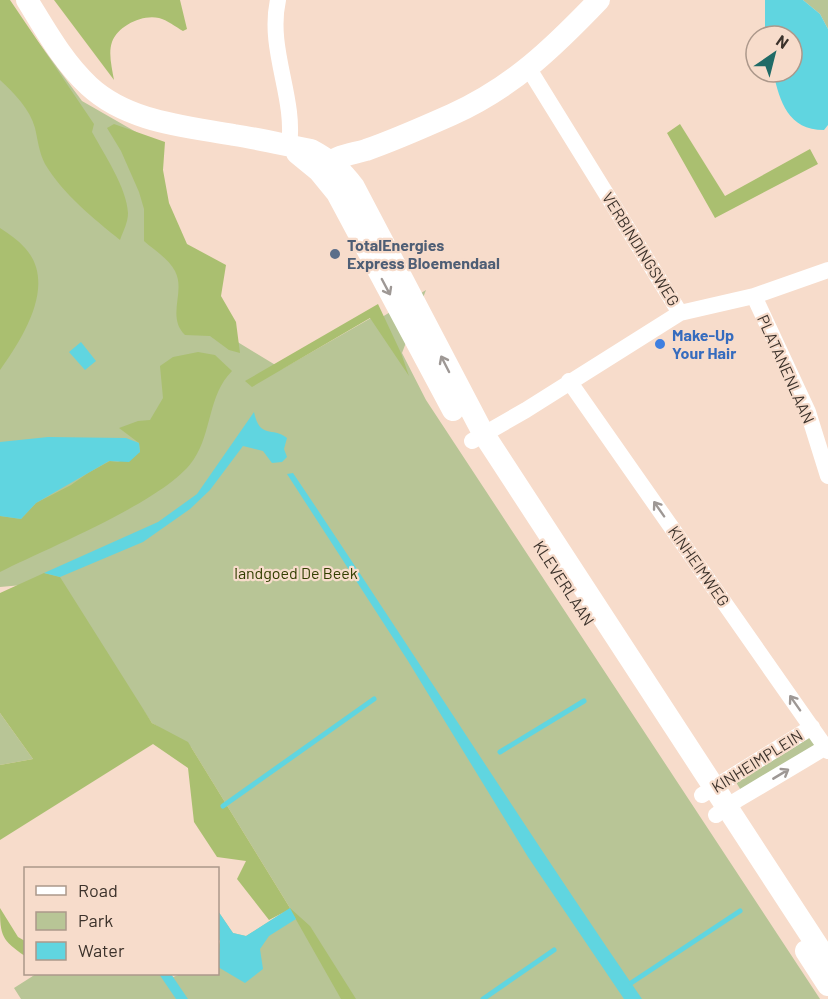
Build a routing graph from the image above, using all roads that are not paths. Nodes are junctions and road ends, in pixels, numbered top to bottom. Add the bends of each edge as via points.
1 (27, 0) edge
2 (279, 0) edge
3 (599, 0) edge
4 (529, 69) junction
5 (289, 146) junction
6 (330, 171) junction
7 (828, 270) edge
8 (753, 297) junction
9 (680, 313) junction
10 (569, 381) junction
11 (477, 437) junction
12 (828, 476) edge
13 (812, 727) junction
14 (827, 749) edge
15 (707, 791) junction
16 (722, 811) junction
17 (828, 962) edge
18 (828, 984) edge

1 - 5 street via 65,58 89,86 109,101 161,122
2 - 5 street via 276,42 292,124
3 - 4 street
4 - 6 street via 452,115 364,150 342,154
4 - 9 street, VERBINDINGSWEG
5 - 6 street via 311,150
6 - 11 street, KLEVERLAAN via 438,385
7 - 8 street
8 - 9 street
8 - 12 street, PLATANENLAAN via 808,412
9 - 10 street, VERBINDINGSWEG
10 - 11 street, VERBINDINGSWEG
13 -> 10 street, KINHEIMWEG
11 - 15 street, KLEVERLAAN
13 - 14 street, KINHEIMWEG
13 - 15 street, KINHEIMPLEIN
16 -> 14 street, KINHEIMPLEIN
15 - 16 street, KLEVERLAAN
16 - 17 street, KLEVERLAAN
16 - 18 street, KLEVERLAAN

